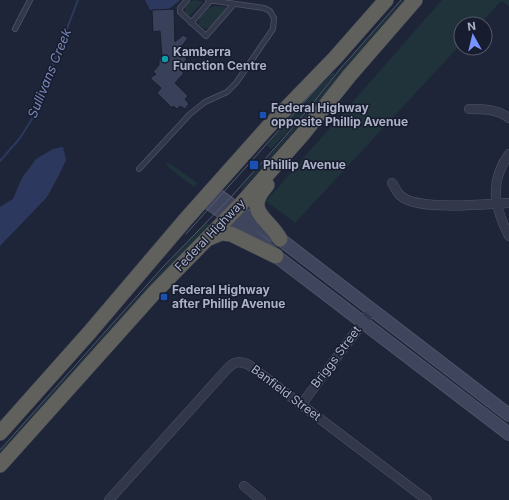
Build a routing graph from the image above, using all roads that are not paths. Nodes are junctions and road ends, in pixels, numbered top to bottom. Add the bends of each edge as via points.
1 (30, 0) edge
2 (187, 0) edge
3 (208, 0) edge
4 (211, 0) edge
5 (374, 0) edge
6 (386, 0) edge
7 (415, 0) edge
8 (234, 4) junction
9 (191, 23) junction
10 (15, 29) dead end
11 (347, 45) junction
12 (469, 109) dead end
13 (509, 118) edge
14 (302, 135) junction
15 (509, 154) edge
16 (140, 169) dead end
17 (392, 183) dead end
18 (208, 195) junction
19 (509, 203) edge
20 (497, 204) junction
21 (232, 213) junction
22 (509, 236) edge
23 (209, 238) junction
24 (280, 239) junction
25 (276, 256) junction
26 (372, 310) junction
27 (363, 322) junction
28 (301, 405) junction
29 (509, 415) edge
30 (0, 433) edge
31 (509, 434) edge
32 (0, 465) edge
33 (244, 486) dead end
34 (109, 500) edge
35 (261, 500) edge
36 (427, 500) edge

1 - 10 lane
2 - 9 lane via 180,8 180,12
3 - 4 lane
4 - 8 lane
4 - 9 lane
5 - 11 highway via 355,23
6 - 11 highway
7 - 14 highway, Federal Highway
8 - 9 lane via 206,36
8 - 16 lane via 270,10 274,24 270,35 236,83 227,92 205,102 190,114
11 - 18 highway via 268,127
12 - 13 street via 487,109
14 - 21 highway, Federal Highway
14 - 24 highway via 297,152 261,192 257,200 259,213 275,229
15 - 20 street via 498,175
17 - 20 street via 401,197 415,203 433,206
18 - 21 main road
18 - 30 highway
19 - 20 street
20 - 22 street via 500,219
21 - 23 highway, Federal Highway
21 - 24 main road
21 - 25 main road via 238,223
23 - 25 highway via 223,233 231,234
23 - 32 highway, Federal Highway via 154,293
24 - 26 main road
25 - 27 main road
26 - 27 street, Briggs Street
26 - 29 main road
27 - 28 street, Briggs Street
27 - 31 main road
28 - 34 street, Banfield Street via 249,365 242,362 233,363
28 - 36 street, Banfield Street
33 - 35 street

